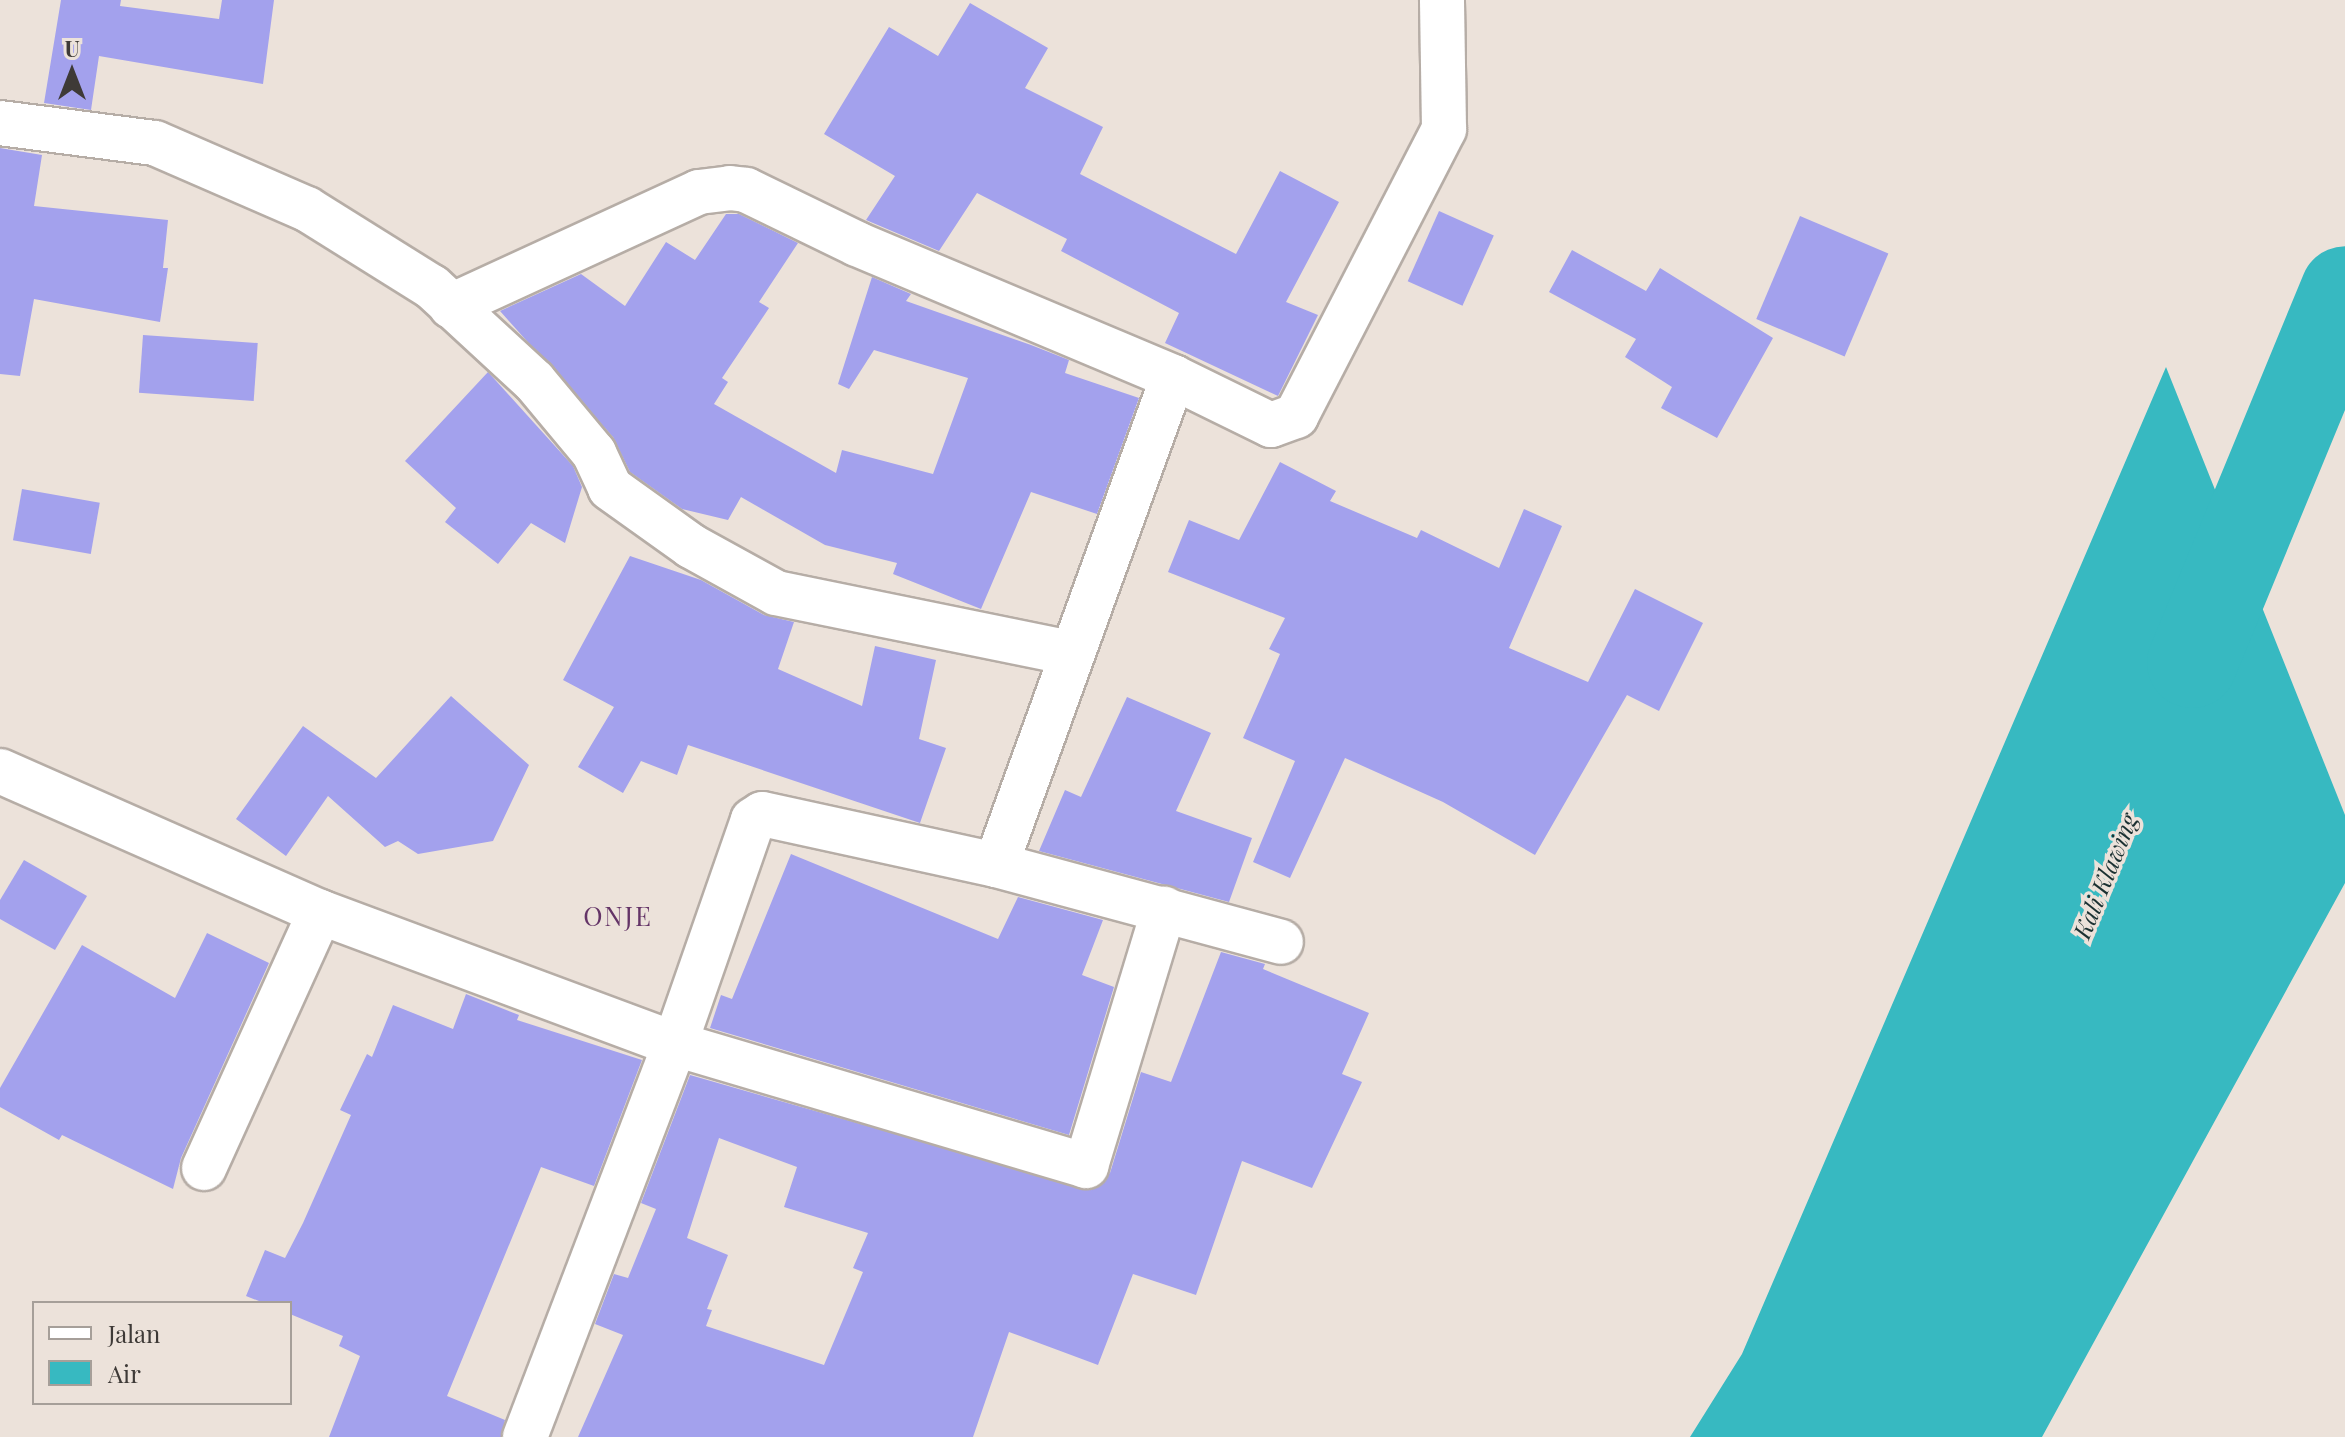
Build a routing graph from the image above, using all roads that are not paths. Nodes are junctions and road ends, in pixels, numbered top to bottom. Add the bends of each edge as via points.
1 (1442, 0) edge
2 (0, 123) edge
3 (451, 306) junction
4 (1173, 377) junction
5 (1070, 653) junction
6 (0, 771) edge
7 (996, 865) junction
8 (1164, 909) junction
9 (320, 912) junction
10 (1281, 942) dead end
11 (675, 1044) junction
12 (204, 1168) dead end
13 (532, 1435) edge

1 - 4 street via 1444,129 1296,416 1271,425
2 - 3 street via 155,143 307,209 432,287
3 - 4 street via 688,196 730,188 746,190 870,249
3 - 5 street via 534,381 594,453 610,488 691,546 776,593
4 - 5 street
5 - 7 street
6 - 9 street
7 - 8 street
7 - 11 street via 762,814 753,820
8 - 10 street
8 - 11 street via 1086,1166
9 - 11 street
9 - 12 street
11 - 13 street

